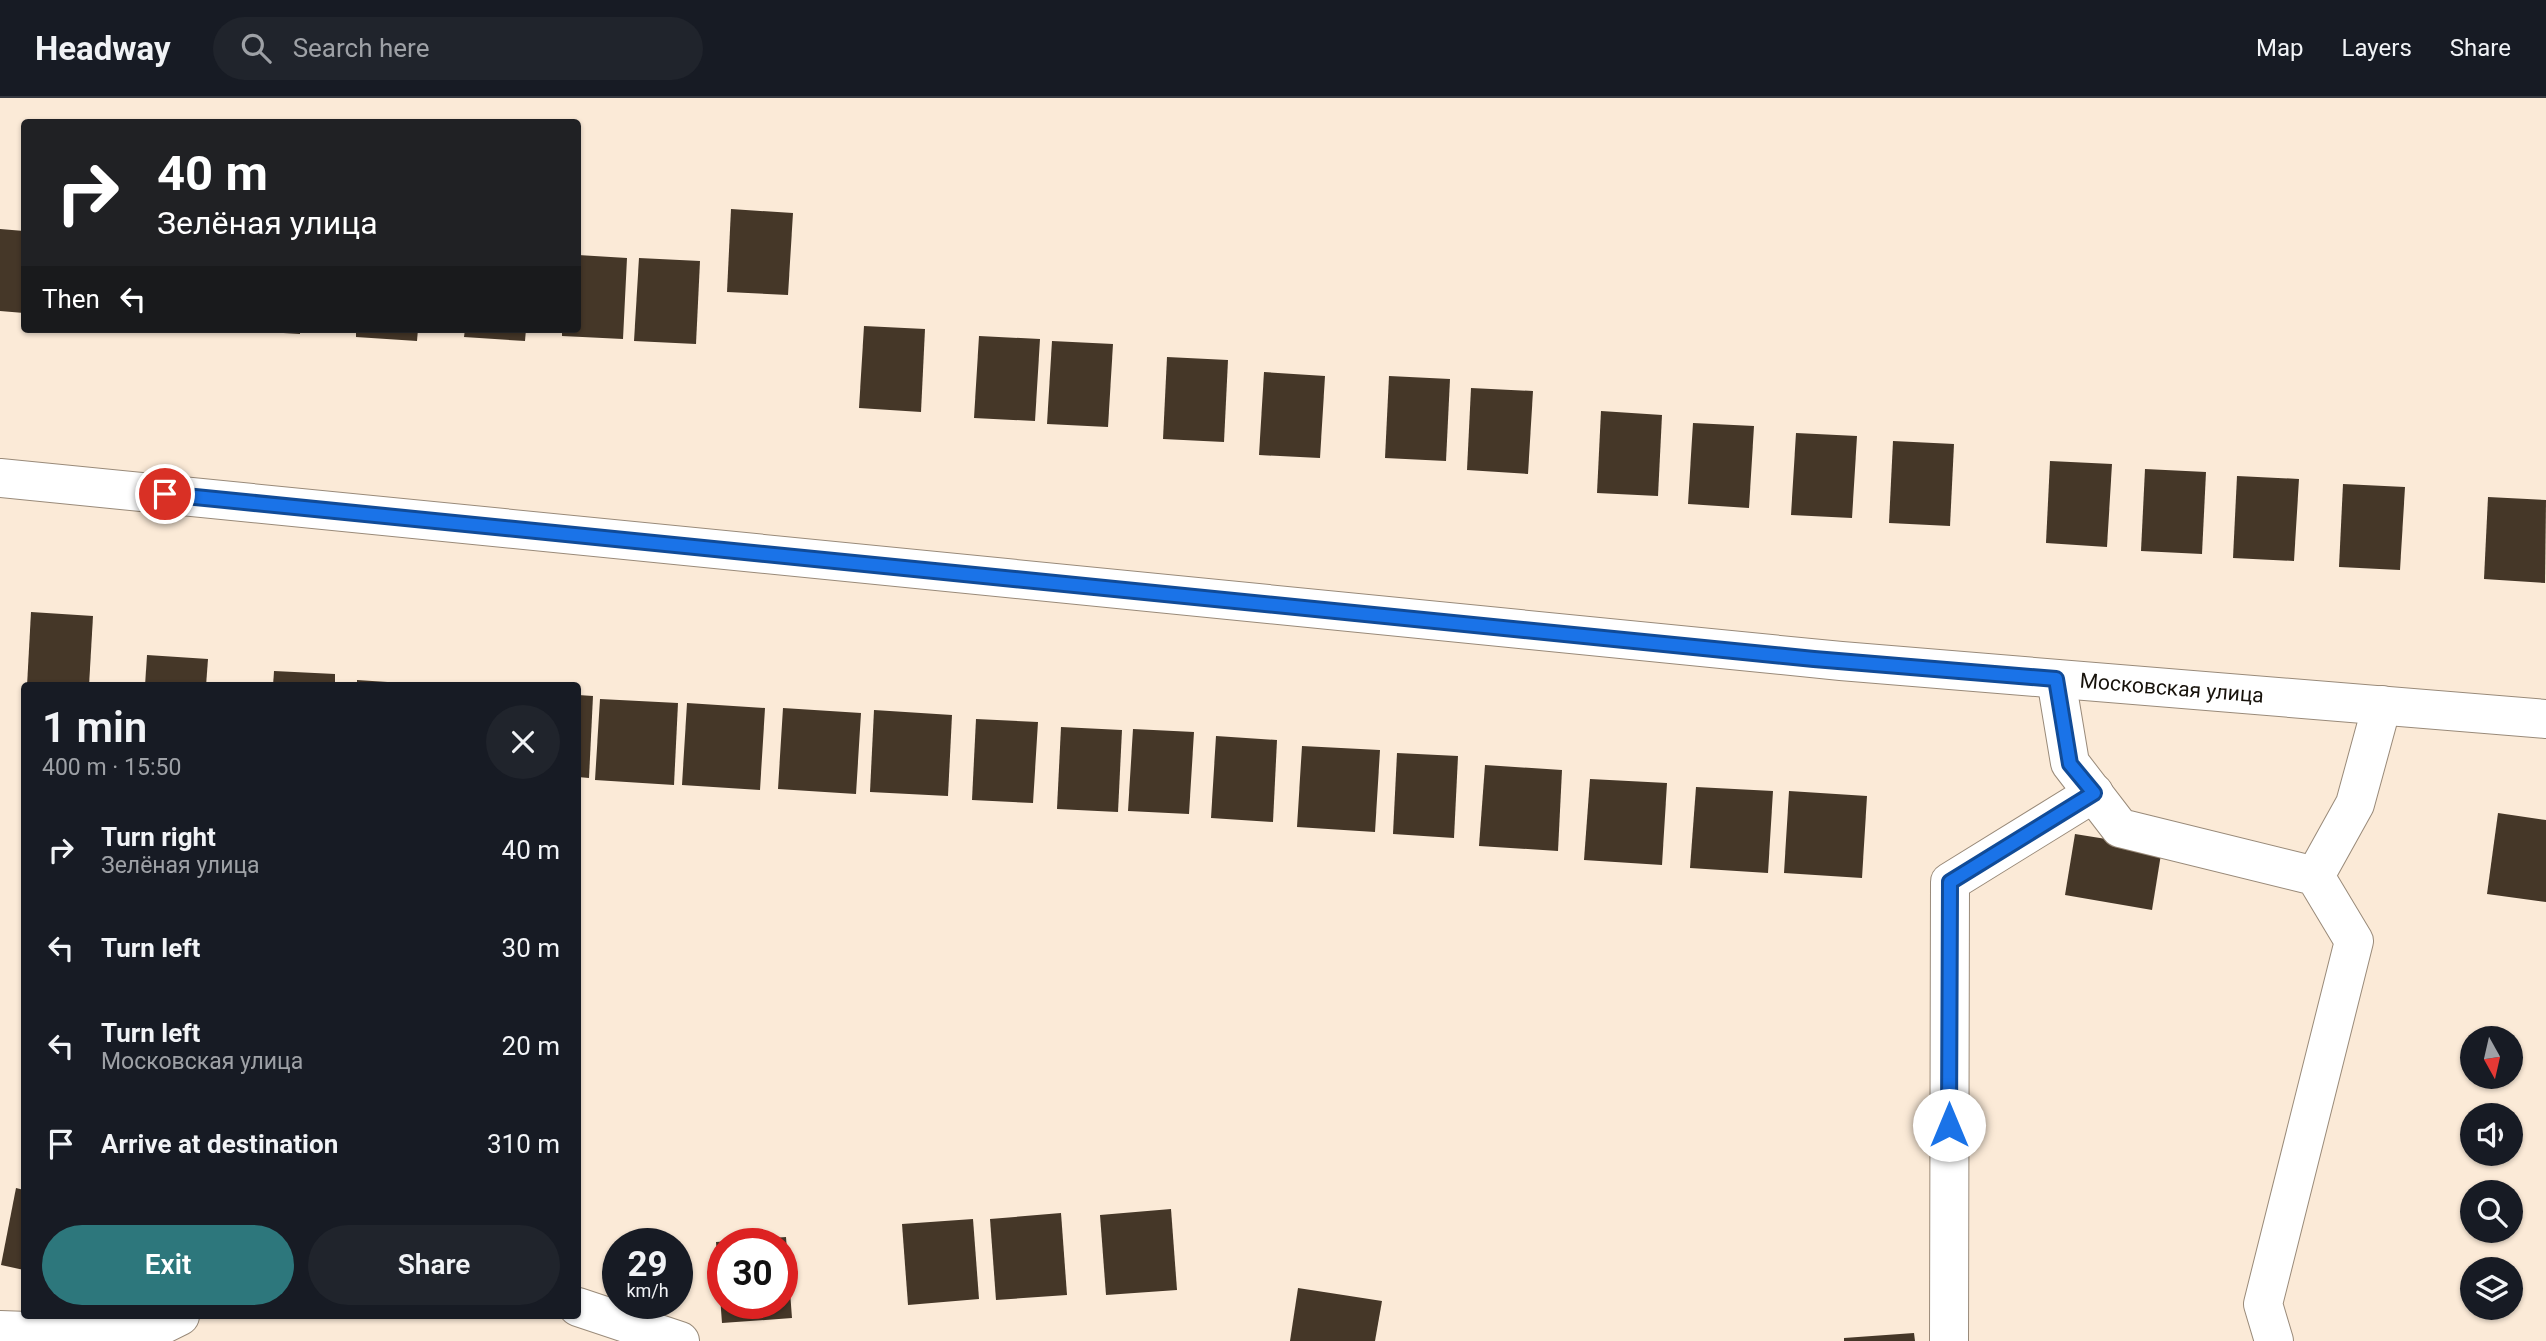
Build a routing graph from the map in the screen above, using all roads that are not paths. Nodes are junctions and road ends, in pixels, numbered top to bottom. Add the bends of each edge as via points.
1 (0, 478) edge
2 (2056, 679) junction
3 (2382, 705) junction
4 (2546, 719) edge
5 (2094, 793) junction
6 (2315, 876) junction
7 (581, 1308) edge
8 (174, 1319) edge
9 (0, 1330) edge
10 (680, 1341) edge
11 (1949, 1341) edge
12 (2274, 1341) edge

1 - 2 street, Московская улица
2 - 3 street, Московская улица
2 - 5 street via 2070,764
3 - 4 street, Московская улица
3 - 6 street via 2355,804
5 - 6 street via 2120,828
5 - 11 street via 1950,882
6 - 12 street via 2354,942 2263,1304
7 - 10 street
8 - 9 street via 142,1335

